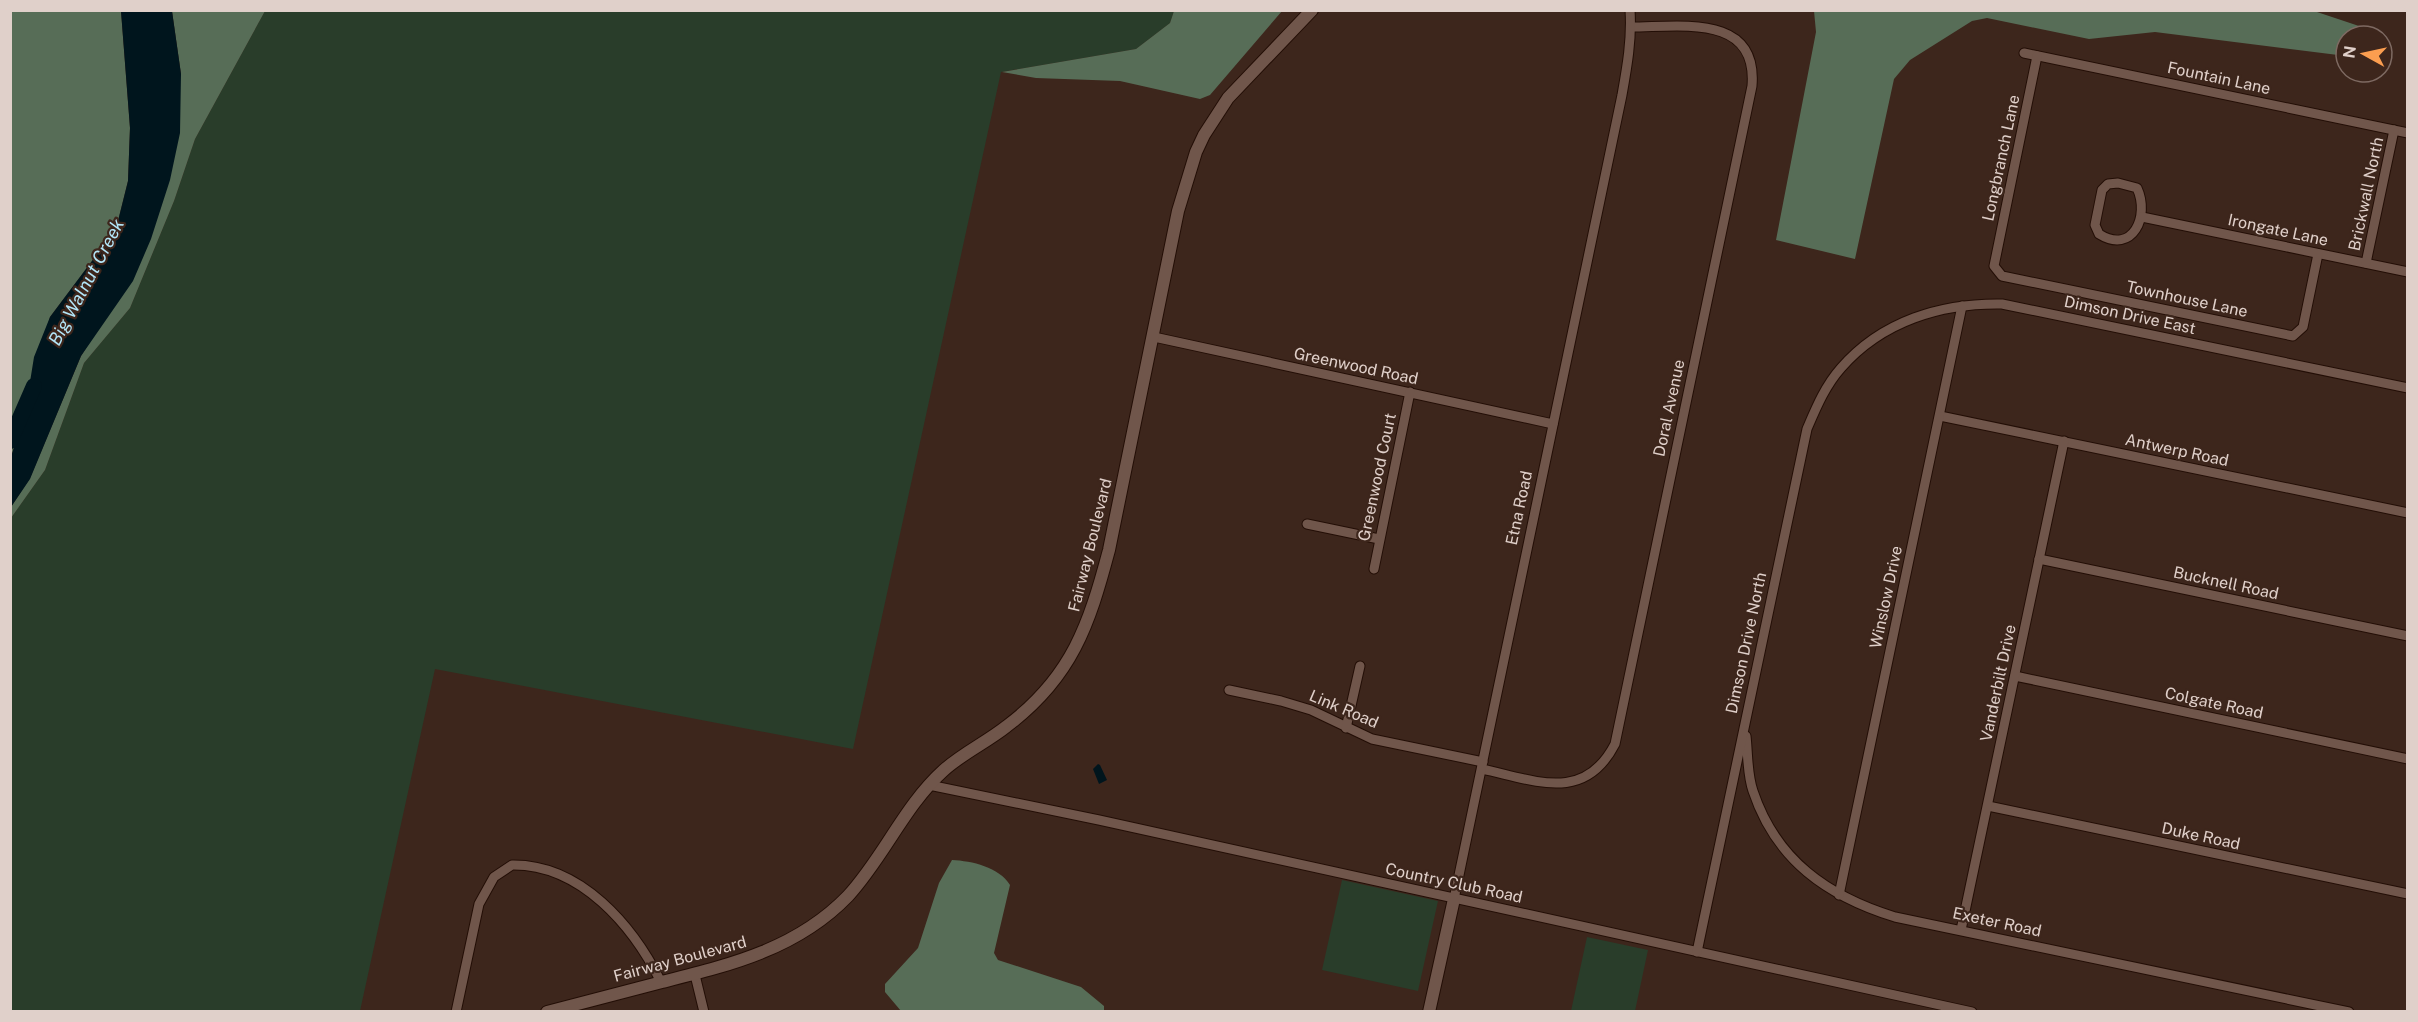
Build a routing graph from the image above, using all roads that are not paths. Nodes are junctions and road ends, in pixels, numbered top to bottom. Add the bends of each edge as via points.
1 (1312, 10) edge
2 (1630, 10) edge
3 (1631, 27) junction
4 (2024, 53) dead end
5 (2037, 56) junction
6 (2394, 130) junction
7 (2408, 133) edge
8 (2142, 217) junction
9 (2318, 254) junction
10 (2366, 263) junction
11 (1994, 266) joint
12 (2408, 272) edge
13 (1962, 306) junction
14 (1154, 337) junction
15 (1856, 353) joint
16 (2408, 388) edge
17 (1410, 392) junction
18 (1940, 416) junction
19 (1553, 424) junction
20 (2064, 441) junction
21 (2408, 513) edge
22 (1307, 524) dead end
23 (1379, 539) junction
24 (2039, 559) junction
25 (1374, 568) dead end
26 (2408, 636) edge
27 (1360, 666) dead end
28 (2015, 676) junction
29 (1228, 690) dead end
30 (1745, 727) junction
31 (1346, 728) junction
32 (2408, 759) edge
33 (1482, 766) junction
34 (929, 785) junction
35 (1988, 806) junction
36 (2408, 894) edge
37 (1839, 895) junction
38 (1454, 899) junction
39 (1962, 930) junction
40 (1697, 952) junction
41 (695, 975) junction
42 (661, 982) junction
43 (456, 1011) edge
44 (548, 1011) edge
45 (704, 1011) edge
46 (1429, 1011) edge
47 (1972, 1011) edge
48 (2349, 1011) edge

1 - 14 street, Fairway Boulevard via 1242,82 1204,135 1178,211
2 - 3 street, Etna Road
3 - 19 street, Etna Road via 1623,87
3 - 33 street, Doral Avenue via 1704,27 1725,32 1748,55 1752,86 1615,744 1600,767 1577,781 1550,783
4 - 5 street, Fountain Lane
5 - 6 street, Fountain Lane
5 - 11 street, Longbranch Lane
6 - 7 street, Fountain Lane
6 - 10 street, Brickwall North
8 - 8 street via 2129,238 2118,240 2099,234 2095,225 2108,184 2137,188
8 - 9 street, Irongate Lane
9 - 10 street, Irongate Lane
9 - 11 street, Townhouse Lane via 2303,327 2293,336 2002,276
10 - 12 street, Irongate Lane
13 - 15 street, Dimson Drive East via 1920,315 1870,341
13 - 16 street, Dimson Drive East via 2015,306
13 - 18 street, Winslow Drive
14 - 17 street, Greenwood Road
14 - 34 street, Fairway Boulevard via 1109,550 1096,600 1076,649 1061,673 1030,707
15 - 30 street, Dimson Drive North via 1829,385 1807,429
17 - 19 street, Greenwood Road
17 - 23 street, Greenwood Court
18 - 20 street, Antwerp Road
18 - 37 street, Winslow Drive
19 - 33 street, Etna Road
20 - 21 street, Antwerp Road
20 - 24 street, Vanderbilt Drive
22 - 23 street
23 - 25 street, Greenwood Court
24 - 26 street, Bucknell Road
24 - 28 street, Vanderbilt Drive
27 - 31 street
28 - 32 street, Colgate Road
28 - 35 street, Vanderbilt Drive
29 - 31 street, Link Road via 1291,704
30 - 37 street, Exeter Road via 1752,789 1769,827 1802,869
30 - 40 street, Dimson Drive North
31 - 33 street, Link Road via 1372,739
33 - 38 street, Etna Road
34 - 38 street, Country Club Road
34 - 41 street, Fairway Boulevard via 860,882 826,916 781,945
35 - 36 street, Duke Road
35 - 39 street, Vanderbilt Drive
37 - 39 street, Exeter Road via 1895,917
38 - 40 street, Country Club Road
38 - 46 street, Etna Road
39 - 48 street, Exeter Road
40 - 47 street, Country Club Road
41 - 42 street, Fairway Boulevard
41 - 45 street
42 - 43 street via 629,931 589,890 546,869 512,865 494,877 479,904
42 - 44 street, Fairway Boulevard

